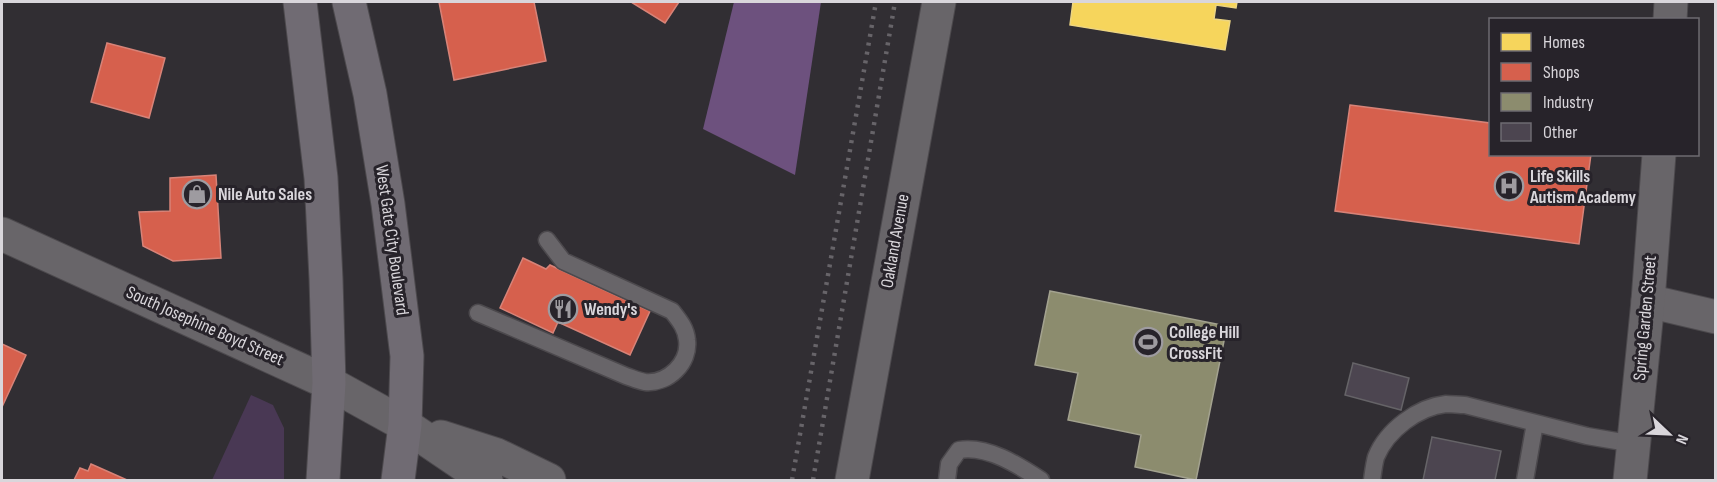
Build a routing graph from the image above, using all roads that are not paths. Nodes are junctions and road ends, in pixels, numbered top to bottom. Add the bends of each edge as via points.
1 (300, 2) edge
2 (350, 2) edge
3 (939, 2) edge
4 (1671, 2) edge
5 (1670, 18) edge
6 (1659, 156) edge
7 (2, 234) edge
8 (547, 240) dead end
9 (1648, 301) junction
10 (478, 313) dead end
11 (1716, 317) edge
12 (329, 382) junction
13 (1535, 423) junction
14 (405, 425) junction
15 (1634, 444) junction
16 (323, 480) edge
17 (398, 480) edge
18 (486, 480) edge
19 (549, 480) edge
20 (852, 480) edge
21 (947, 480) edge
22 (1041, 480) edge
23 (1372, 480) edge
24 (1525, 480) edge
25 (1630, 480) edge

1 - 12 main road via 321,178
2 - 14 main road, West Gate City Boulevard via 388,204 407,356
3 - 20 main road, Oakland Avenue
4 - 5 main road
6 - 9 main road, Spring Garden Street
7 - 12 main road, South Josephine Boyd Street
8 - 10 lane via 563,261 672,311 682,323 688,345 673,373 645,382
9 - 11 main road
9 - 15 main road, Spring Garden Street
12 - 14 main road, South Josephine Boyd Street
12 - 16 main road
13 - 15 lane
13 - 23 lane via 1466,405 1446,404 1422,411 1389,436 1376,457
13 - 24 lane
14 - 17 main road, West Gate City Boulevard
14 - 18 main road, South Josephine Boyd Street
14 - 19 main road, South Josephine Boyd Street via 497,455
15 - 25 main road, Spring Garden Street
21 - 22 lane via 949,464 958,450 972,448 1017,464

